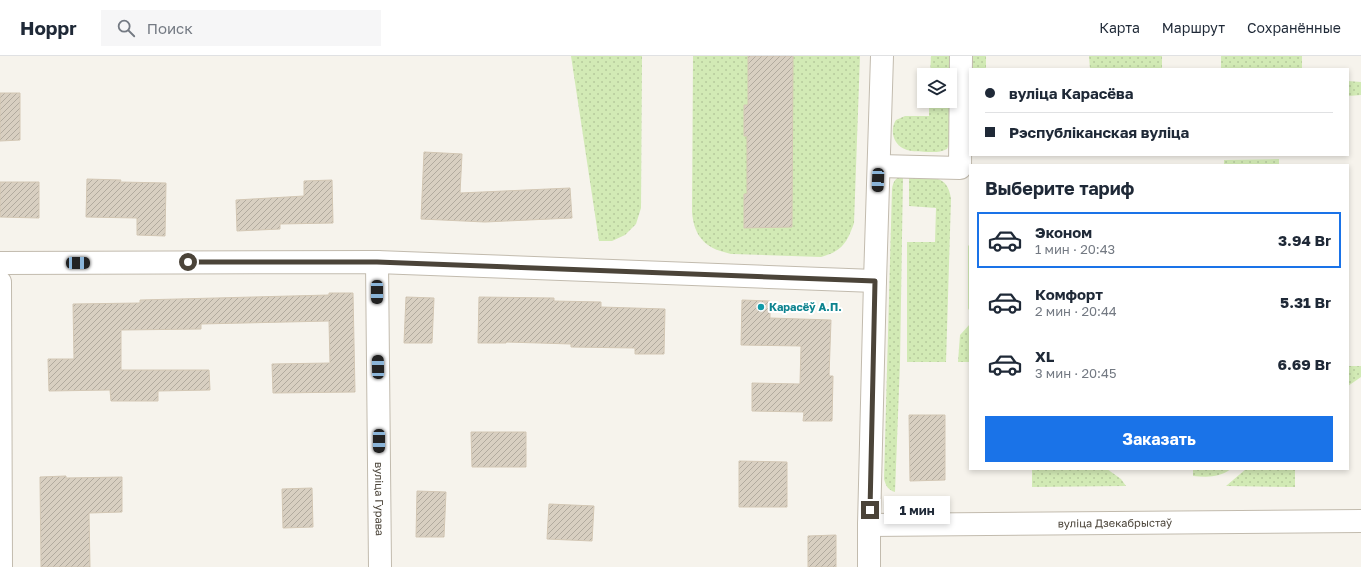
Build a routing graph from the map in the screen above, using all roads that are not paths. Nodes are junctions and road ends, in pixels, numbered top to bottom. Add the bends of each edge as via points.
1 (882, 56) edge
2 (961, 56) edge
3 (879, 166) junction
4 (377, 262) junction
5 (0, 263) edge
6 (875, 281) junction
7 (0, 282) edge
8 (1361, 521) edge
9 (869, 525) junction
10 (1, 567) edge
11 (380, 567) edge
12 (870, 567) edge

1 - 3 street
2 - 3 street via 960,168
3 - 6 street
4 - 5 street
4 - 6 street
4 - 11 street, вуліца Гурава
6 - 9 street
7 - 10 street
8 - 9 street, вуліца Дзекабрыстаў
9 - 12 street

